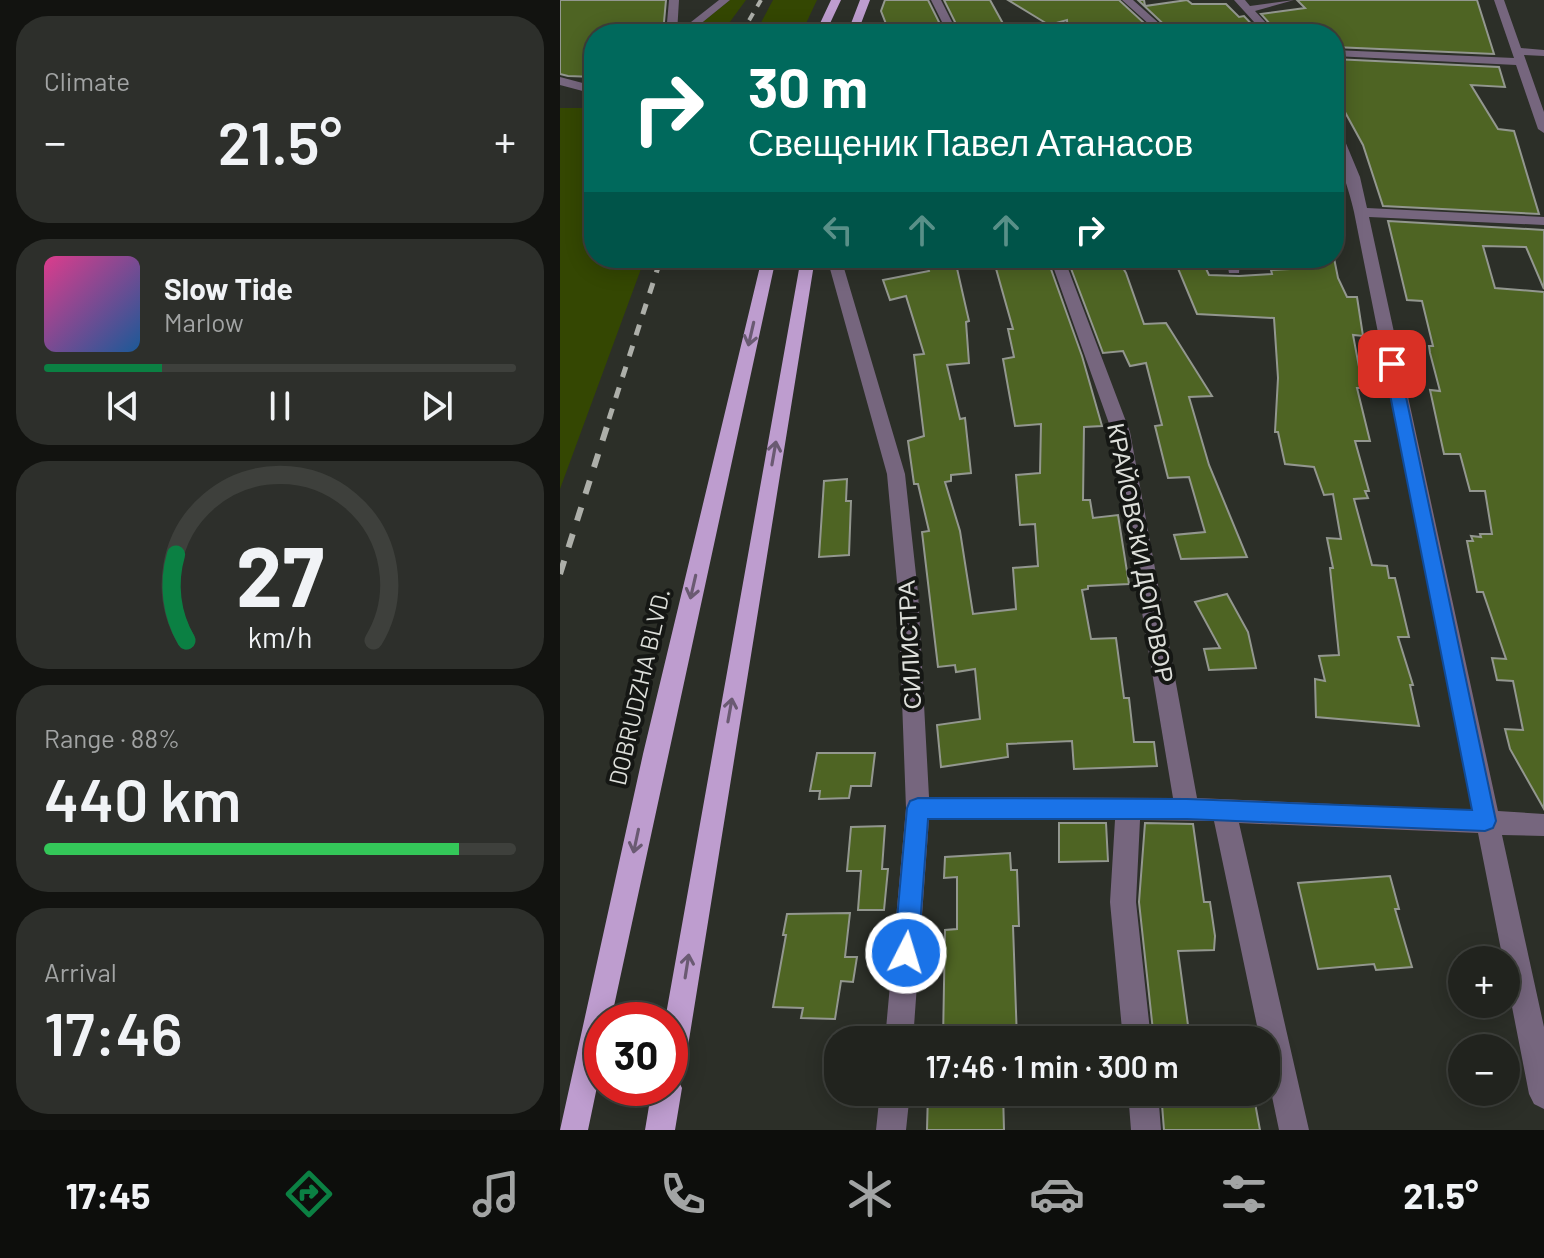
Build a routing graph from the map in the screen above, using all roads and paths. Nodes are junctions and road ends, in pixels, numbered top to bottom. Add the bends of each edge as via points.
1 (674, 0) edge
2 (725, 0) edge
3 (836, 0) edge
4 (865, 0) edge
5 (936, 0) edge
6 (1127, 0) edge
7 (1239, 0) edge
8 (1289, 0) edge
9 (1499, 0) edge
10 (1249, 9) junction
11 (672, 24) edge
12 (694, 24) edge
13 (825, 24) edge
14 (856, 24) edge
15 (948, 24) edge
16 (1155, 24) edge
17 (1262, 24) edge
18 (1344, 53) edge
19 (1544, 53) edge
20 (1519, 56) junction
21 (560, 81) edge
22 (584, 87) edge
23 (1544, 129) edge
24 (1344, 180) edge
25 (1361, 212) junction
26 (1544, 221) edge
27 (767, 268) edge
28 (806, 268) edge
29 (837, 268) edge
30 (1061, 268) edge
31 (918, 808) junction
32 (1128, 809) junction
33 (1187, 809) junction
34 (1224, 812) junction
35 (1485, 821) junction
36 (1544, 825) edge
37 (682, 1002) edge
38 (900, 1026) edge
39 (1136, 1026) edge
40 (1544, 1094) edge
41 (664, 1106) edge
42 (894, 1106) edge
43 (1144, 1106) edge
44 (573, 1130) edge
45 (660, 1130) edge
46 (891, 1130) edge
47 (1146, 1130) edge
48 (1294, 1130) edge

1 - 11 street
2 - 12 street
3 - 13 main road
4 - 14 main road
5 - 15 street
6 - 16 street
7 - 10 street
8 - 10 street
9 - 20 street
10 - 17 street
18 - 20 street
19 - 20 street
20 - 23 street
21 - 22 street
24 - 25 street
25 - 26 street
25 - 35 street
27 -> 44 main road, DOBRUDZHA BLVD.
37 -> 28 main road
29 - 31 street, СИЛИСТРА via 896,474 908,593
30 - 33 street, КРАЙОВСКИ ДОГОВОР via 1121,432
31 - 32 street
31 - 38 street, СИЛИСТРА
32 - 33 street
32 - 39 street via 1123,902
33 - 34 street
34 - 35 street
34 - 48 street
35 - 36 street
35 - 40 street
41 - 45 main road
42 - 46 street
43 - 47 street

